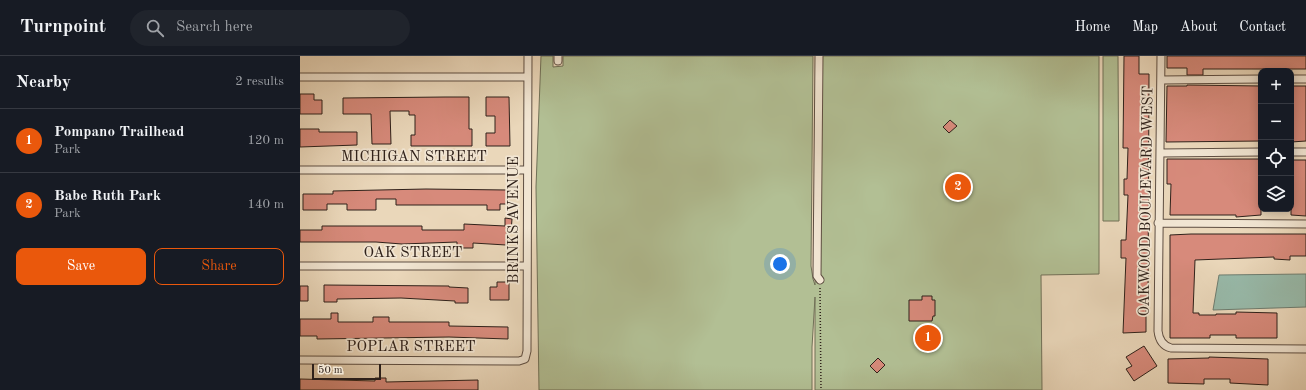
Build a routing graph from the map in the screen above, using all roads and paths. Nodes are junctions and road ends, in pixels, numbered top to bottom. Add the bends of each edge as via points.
1 (528, 56) edge
2 (819, 56) edge
3 (1161, 56) edge
4 (300, 77) edge
5 (528, 77) junction
6 (1258, 79) edge
7 (1294, 79) edge
8 (1306, 79) edge
9 (1161, 80) junction
10 (1258, 152) edge
11 (1294, 152) edge
12 (1306, 152) edge
13 (1160, 153) junction
14 (300, 170) edge
15 (527, 170) junction
16 (1158, 224) junction
17 (1306, 224) edge
18 (300, 266) edge
19 (527, 266) junction
20 (820, 280) joint
21 (1306, 348) edge
22 (300, 360) edge
23 (522, 360) joint
24 (821, 390) edge

1 - 5 street, BRINKS AVENUE
2 - 20 street via 817,276
3 - 9 street, OAKWOOD BOULEVARD WEST
4 - 5 street
5 - 15 street, BRINKS AVENUE
6 - 9 street
7 - 8 street
9 - 13 street, OAKWOOD BOULEVARD WEST
10 - 13 street
11 - 12 street
13 - 16 street, OAKWOOD BOULEVARD WEST
14 - 15 street, MICHIGAN STREET
15 - 19 street, BRINKS AVENUE
16 - 17 street
16 - 21 street, OAKWOOD BOULEVARD WEST via 1158,331 1164,345 1171,348
18 - 19 street, OAK STREET
19 - 23 street, BRINKS AVENUE via 527,351
20 - 24 path
22 - 23 street, POPLAR STREET

